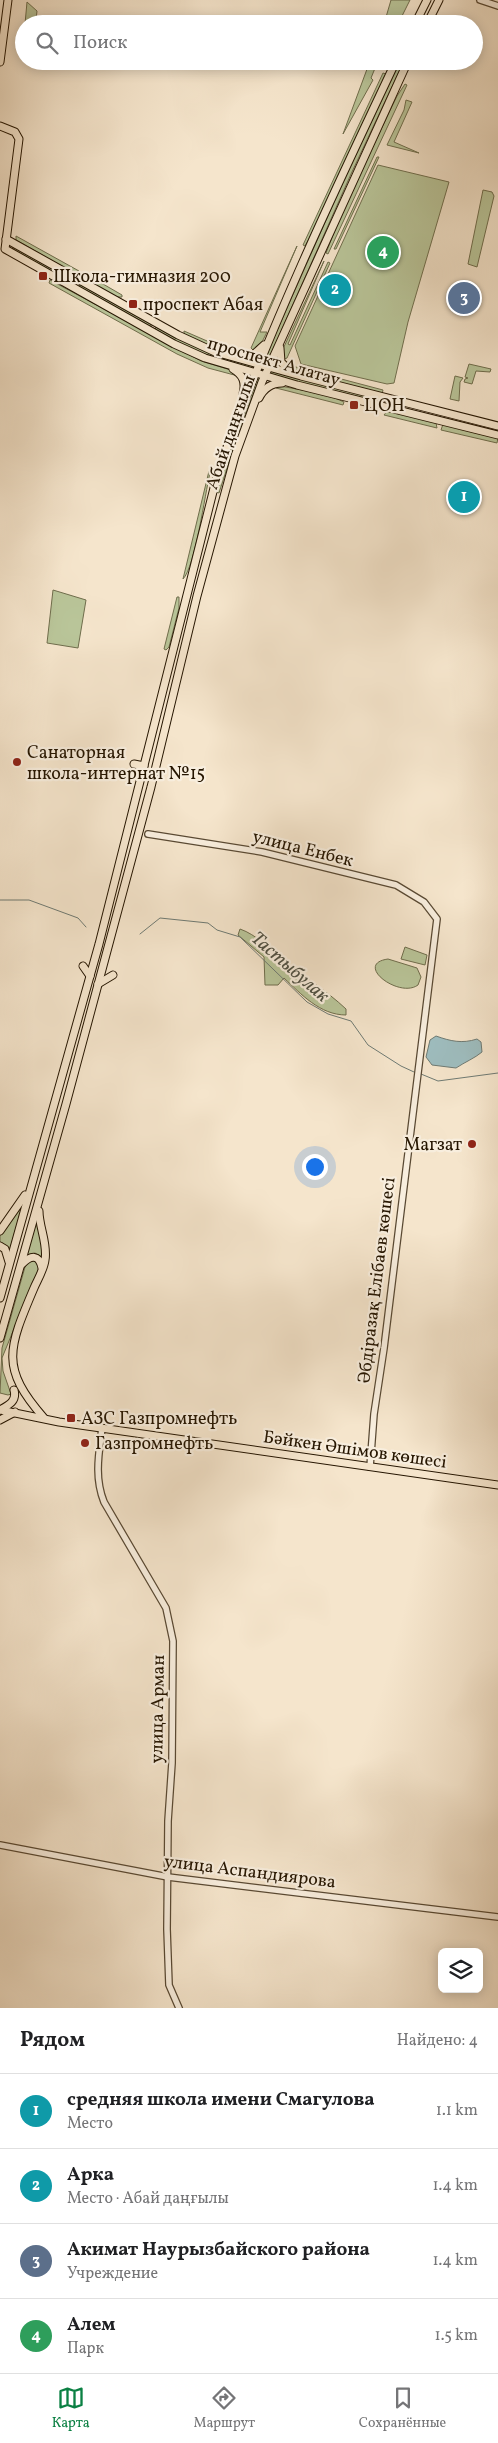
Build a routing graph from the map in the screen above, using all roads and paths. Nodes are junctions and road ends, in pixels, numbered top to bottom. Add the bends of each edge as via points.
1 (8, 0) edge
2 (427, 0) edge
3 (439, 0) edge
4 (480, 0) edge
5 (498, 6) edge
6 (420, 15) edge
7 (432, 15) edge
8 (0, 62) edge
9 (392, 70) edge
10 (404, 70) edge
11 (0, 126) edge
12 (6, 240) junction
13 (78, 280) junction
14 (75, 289) junction
15 (155, 323) junction
16 (152, 331) junction
17 (272, 332) junction
18 (282, 337) junction
19 (226, 356) junction
20 (224, 365) junction
21 (258, 365) junction
22 (268, 368) junction
23 (255, 373) junction
24 (265, 376) junction
25 (301, 376) junction
26 (297, 385) junction
27 (236, 419) junction
28 (246, 423) junction
29 (498, 426) edge
30 (498, 435) edge
31 (211, 498) junction
32 (222, 501) junction
33 (134, 764) dead end
34 (144, 766) junction
35 (155, 770) junction
36 (164, 772) dead end
37 (148, 834) dead end
38 (437, 919) joint
39 (83, 966) dead end
40 (113, 975) dead end
41 (90, 976) junction
42 (98, 984) junction
43 (49, 1119) junction
44 (61, 1122) junction
45 (57, 1135) junction
46 (66, 1138) dead end
47 (32, 1184) junction
48 (38, 1204) junction
49 (0, 1231) edge
50 (0, 1246) edge
51 (9, 1262) junction
52 (21, 1264) junction
53 (42, 1268) junction
54 (0, 1297) edge
55 (0, 1338) edge
56 (14, 1387) junction
57 (0, 1410) edge
58 (15, 1412) junction
59 (0, 1420) edge
60 (46, 1420) junction
61 (102, 1428) junction
62 (370, 1467) junction
63 (498, 1485) edge
64 (0, 1845) edge
65 (168, 1877) junction
66 (498, 1918) edge
67 (179, 2008) edge

1 - 8 main road
2 - 6 main road
3 - 7 main road
4 - 5 street
9 - 17 main road
10 - 18 main road, Абай даңғылы
11 - 12 main road via 15,132 19,139
12 - 13 main road, проспект Алатау
12 - 14 main road, проспект Алатау via 5,249
13 - 14 main road
13 - 15 main road, проспект Алатау
14 - 16 main road, проспект Алатау
15 - 16 main road
15 - 19 main road, проспект Алатау
16 - 20 main road, проспект Алатау
17 - 19 main road via 262,348 252,356
17 - 21 main road
18 - 22 main road, Абай даңғылы
18 - 25 main road via 281,362 288,370
19 - 21 main road, проспект Алатау
20 - 23 main road, проспект Алатау
20 - 27 main road via 240,374 244,381
21 - 22 main road, проспект Алатау
21 - 23 main road
22 - 24 main road, Абай даңғылы
22 - 25 main road, проспект Алатау
23 - 24 main road, проспект Алатау
23 - 27 main road
24 - 26 main road, проспект Алатау
24 - 28 main road, Абай даңғылы
25 - 29 main road, проспект Алатау
26 - 28 main road via 276,383 265,388
26 - 30 main road, проспект Алатау
27 - 31 main road
28 - 32 main road, Абай даңғылы
31 - 32 main road
31 - 34 main road
32 - 35 main road, Абай даңғылы
33 - 34 main road
34 - 41 main road
35 - 36 main road
35 - 42 main road, Абай даңғылы
37 - 38 street, улица Енбек via 262,852 388,883 424,902
38 - 62 street, Әбдіразақ Елібаев көшесі
39 - 41 main road
40 - 42 main road
41 - 43 main road
42 - 44 main road, Абай даңғылы
43 - 44 main road
43 - 47 main road
44 - 45 main road, Абай даңғылы
45 - 46 main road
45 - 48 main road, Абай даңғылы
47 - 49 main road
47 - 51 main road
48 - 52 main road, Абай даңғылы
48 - 53 main road via 46,1255
50 - 51 main road via 5,1249
51 - 54 main road
52 - 53 main road via 30,1257 36,1257 41,1260
52 - 55 main road, Абай даңғылы
53 - 56 main road via 6,1358
56 - 57 main road via 14,1399
56 - 60 main road
57 - 58 main road, Бәйкен Әшімов көшесі
58 - 59 main road
58 - 60 main road, Бәйкен Әшімов көшесі
60 - 61 main road, Бәйкен Әшімов көшесі
61 - 62 main road, Бәйкен Әшімов көшесі
61 - 65 street, улица Арман via 97,1472 99,1489 166,1608 173,1640
62 - 63 main road, Бәйкен Әшімов көшесі
64 - 65 street, улица Аспандиярова
65 - 66 street, улица Аспандиярова
65 - 67 street, улица Арман via 169,1985

